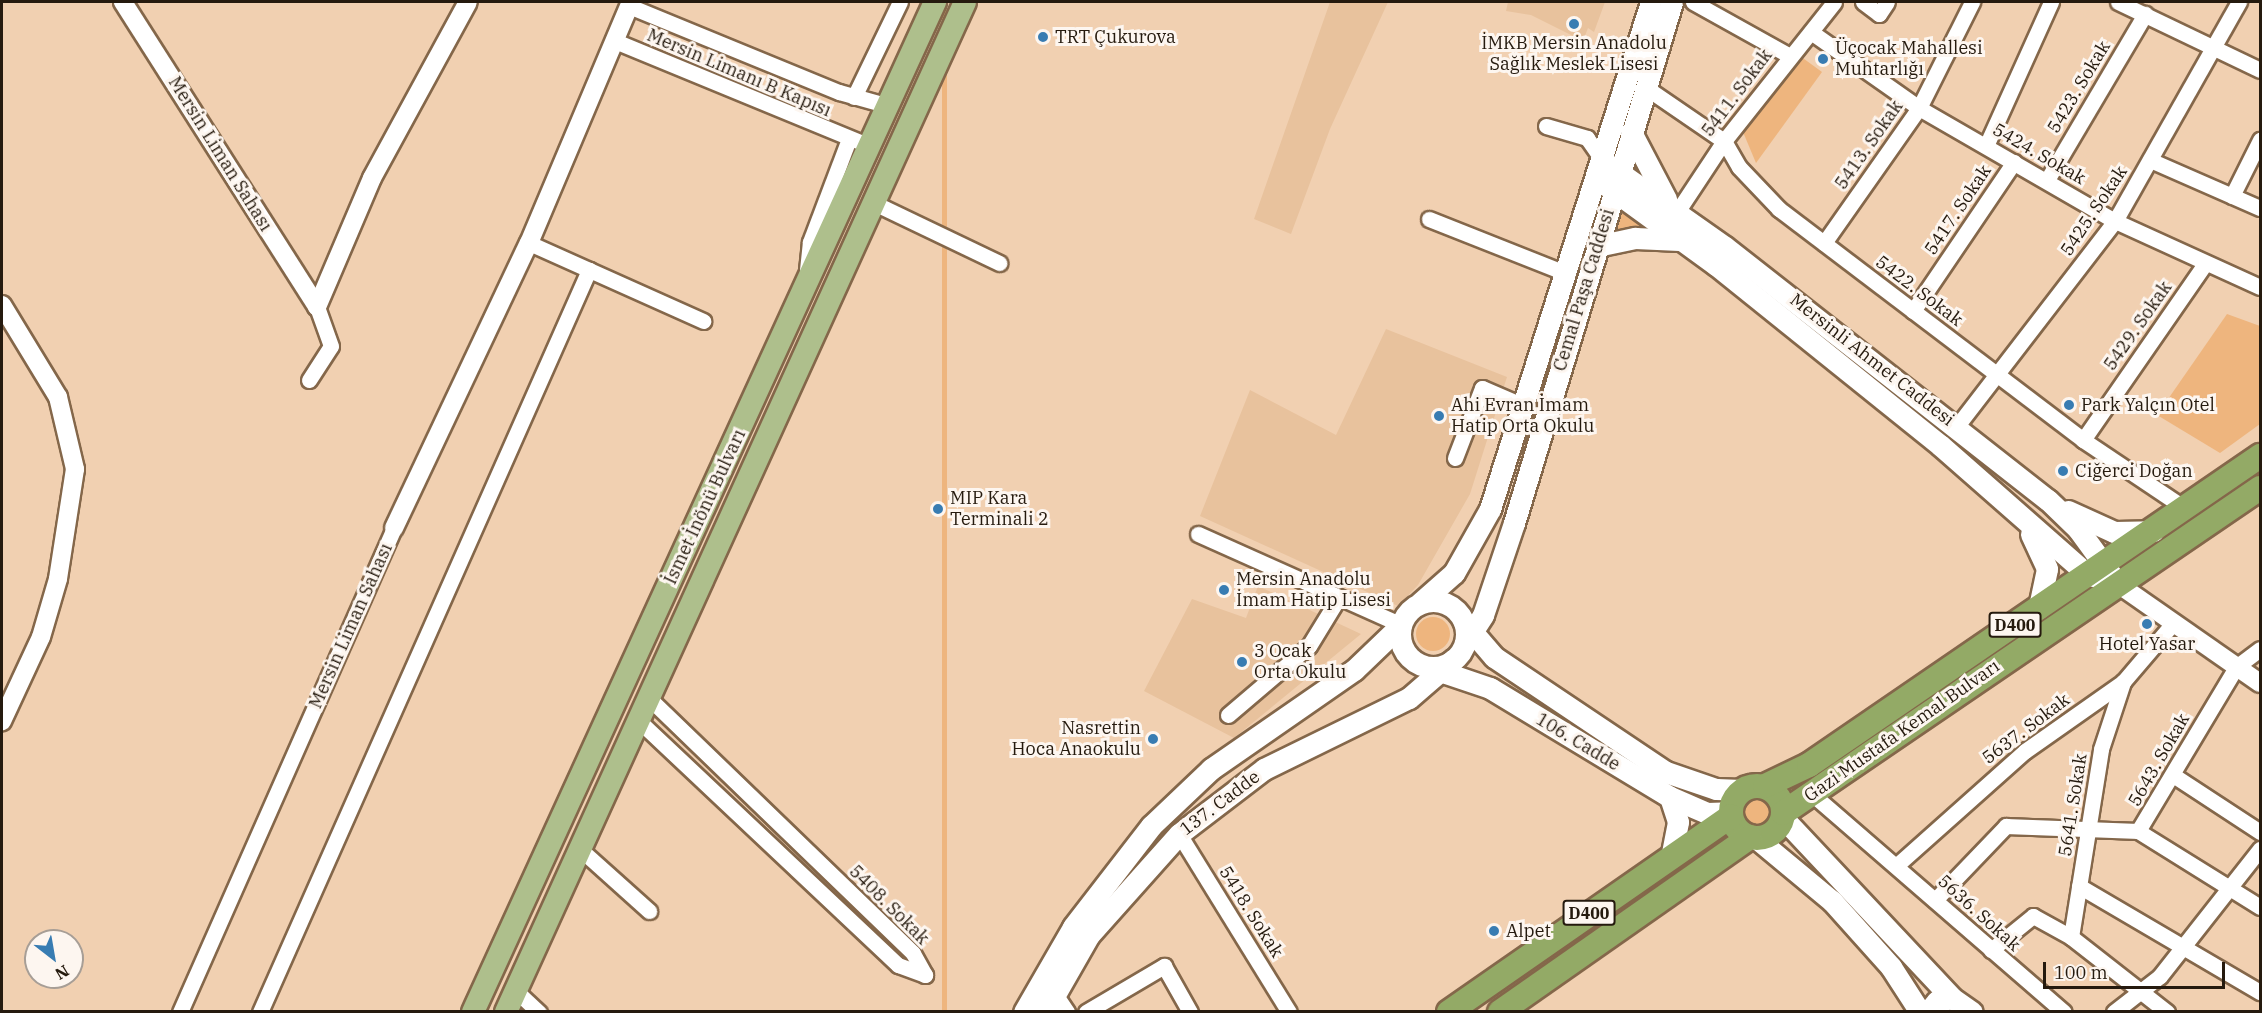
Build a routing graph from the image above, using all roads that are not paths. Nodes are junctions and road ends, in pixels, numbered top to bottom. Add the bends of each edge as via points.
1 (123, 2) edge
2 (468, 2) edge
3 (900, 2) edge
4 (935, 2) edge
5 (965, 2) edge
6 (1651, 2) edge
7 (1672, 2) edge
8 (1693, 2) edge
9 (1834, 2) edge
10 (1863, 2) edge
11 (1887, 2) edge
12 (1972, 2) edge
13 (2051, 2) edge
14 (2118, 2) edge
15 (2239, 2) edge
16 (630, 4) edge
17 (2145, 14) junction
18 (1811, 32) junction
19 (615, 41) junction
20 (2214, 48) junction
21 (1790, 56) junction
22 (2260, 70) edge
23 (1645, 87) junction
24 (854, 97) junction
25 (889, 106) junction
26 (1919, 108) junction
27 (1546, 126) dead end
28 (1631, 132) junction
29 (849, 139) junction
30 (2260, 140) edge
31 (1724, 141) junction
32 (870, 146) junction
33 (1986, 146) junction
34 (2150, 160) junction
35 (2014, 162) junction
36 (1609, 176) junction
37 (2047, 180) junction
38 (2232, 196) junction
39 (874, 203) junction
40 (2260, 208) edge
41 (1674, 210) junction
42 (1429, 219) dead end
43 (2115, 221) junction
44 (1679, 240) junction
45 (529, 243) junction
46 (1824, 243) junction
47 (1598, 246) junction
48 (999, 262) dead end
49 (2205, 264) junction
50 (589, 270) junction
51 (1568, 274) junction
52 (2260, 287) edge
53 (804, 294) junction
54 (2, 305) edge
55 (317, 307) junction
56 (1913, 311) junction
57 (703, 321) dead end
58 (1999, 376) junction
59 (309, 380) dead end
60 (1929, 405) junction
61 (1524, 406) junction
62 (1901, 414) junction
63 (1957, 426) junction
64 (2083, 440) junction
65 (2260, 456) edge
66 (1455, 459) dead end
67 (2260, 488) edge
68 (2048, 500) junction
69 (2186, 508) junction
70 (2022, 520) junction
71 (394, 528) joint
72 (2152, 531) junction
73 (1198, 534) dead end
74 (2095, 569) junction
75 (2118, 584) junction
76 (1339, 597) junction
77 (1420, 603) junction
78 (2039, 608) junction
79 (2174, 622) junction
80 (1401, 625) junction
81 (1453, 649) junction
82 (2260, 649) edge
83 (2236, 667) junction
84 (2123, 682) junction
85 (2260, 683) edge
86 (649, 698) junction
87 (1228, 715) dead end
88 (2, 721) edge
89 (639, 721) junction
90 (2173, 776) junction
91 (1765, 786) junction
92 (1741, 790) junction
93 (1812, 794) junction
94 (1670, 797) junction
95 (1730, 814) junction
96 (1783, 815) junction
97 (2138, 831) junction
98 (2090, 832) junction
99 (2260, 832) edge
100 (1179, 834) junction
101 (1753, 838) junction
102 (580, 849) junction
103 (2260, 849) edge
104 (1671, 857) junction
105 (1897, 865) junction
106 (2079, 886) junction
107 (2229, 892) junction
108 (1935, 900) junction
109 (2260, 907) edge
110 (649, 911) dead end
111 (2071, 937) junction
112 (2185, 948) junction
113 (1991, 950) junction
114 (2139, 988) junction
115 (515, 990) junction
116 (2260, 992) edge
117 (1952, 998) junction
118 (1050, 1003) edge
119 (180, 1011) edge
120 (260, 1011) edge
121 (473, 1011) edge
122 (506, 1011) edge
123 (539, 1011) edge
124 (1024, 1011) edge
125 (1067, 1011) edge
126 (1086, 1011) edge
127 (1190, 1011) edge
128 (1289, 1011) edge
129 (1449, 1011) edge
130 (1500, 1011) edge
131 (1920, 1011) edge
132 (1928, 1011) edge
133 (1971, 1011) edge
134 (2064, 1011) edge
135 (2114, 1011) edge
136 (2167, 1011) edge

1 - 55 street, Mersin Liman Sahası
2 - 55 street via 372,178
3 - 24 street
4 - 25 main road, İsmet İnönü Bulvarı
5 - 39 main road, İsmet İnönü Bulvarı
6 - 36 main road, Cemal Paşa Caddesi
7 - 23 main road, Cemal Paşa Caddesi
8 - 21 street
9 - 18 street, 5411. Sokak
10 - 11 street via 1879,14
12 - 26 street, 5413. Sokak
13 - 33 street
14 - 17 street
15 - 20 street, 5425. Sokak
16 - 19 street, Mersin Liman Sahası
16 - 24 street, Mersin Limanı B Kapısı
17 - 20 street
17 - 37 street, 5423. Sokak
18 - 21 street, 5411. Sokak
18 - 26 street, 5424. Sokak
19 - 29 street, Mersin Limanı B Kapısı
19 - 45 street, Mersin Liman Sahası
20 - 22 street
20 - 34 street, 5425. Sokak
21 - 31 street, 5411. Sokak
23 - 28 main road, Cemal Paşa Caddesi
23 - 31 street, 5422. Sokak
24 - 25 street, Mersin Limanı B Kapısı
25 - 32 main road, İsmet İnönü Bulvarı
26 - 33 street, 5424. Sokak
26 - 46 street, 5413. Sokak
27 - 36 street via 1587,138
28 - 36 main road, Cemal Paşa Caddesi
28 - 41 main road
29 - 32 street, Mersin Limanı B Kapısı
29 - 53 street via 810,242
30 - 38 street
31 - 41 street, 5411. Sokak
31 - 46 street, 5422. Sokak via 1739,167 1779,209
32 - 53 main road, İsmet İnönü Bulvarı
33 - 35 street, 5424. Sokak
34 - 38 street
34 - 43 street, 5425. Sokak
35 - 37 street, 5424. Sokak
35 - 56 street, 5417. Sokak
36 - 41 main road, Mersinli Ahmet Caddesi
36 - 44 main road, Mersinli Ahmet Caddesi
36 - 47 main road, Cemal Paşa Caddesi
36 - 51 main road, Cemal Paşa Caddesi
37 - 43 street, 5424. Sokak
38 - 40 street
39 - 48 street
39 - 86 main road, İsmet İnönü Bulvarı
41 - 60 main road, Mersinli Ahmet Caddesi
42 - 51 street
43 - 49 street, 5424. Sokak
43 - 58 street, 5425. Sokak
44 - 47 main road via 1635,238
44 - 62 main road, Mersinli Ahmet Caddesi
45 - 50 street
45 - 71 street, Mersin Liman Sahası
46 - 56 street, 5422. Sokak
47 - 81 main road, Cemal Paşa Caddesi via 1510,533
49 - 52 street, 5424. Sokak
49 - 64 street, 5429. Sokak
50 - 57 street
50 - 120 street
51 - 61 main road, Cemal Paşa Caddesi
53 - 121 main road, İsmet İnönü Bulvarı
54 - 88 street via 58,397 75,469 58,579 41,637
55 - 59 street, Mersin Liman Sahası via 331,346
56 - 58 street, 5422. Sokak
58 - 63 street, 5425. Sokak
58 - 64 street, 5422. Sokak
60 - 62 main road
60 - 63 main road, Mersinli Ahmet Caddesi
61 - 66 street via 1482,388
61 - 77 main road, Cemal Paşa Caddesi via 1490,509 1454,573
62 - 70 main road, Mersinli Ahmet Caddesi
63 - 68 main road, Mersinli Ahmet Caddesi
64 - 69 street, 5422. Sokak
65 - 69 highway, Gazi Mustafa Kemal Bulvarı / D400
67 - 75 highway, Gazi Mustafa Kemal Bulvarı / D400
68 - 72 main road via 2114,532
68 - 74 main road, Mersinli Ahmet Caddesi
69 - 72 highway, Gazi Mustafa Kemal Bulvarı / D400
70 - 74 main road, Mersinli Ahmet Caddesi
70 - 78 main road via 2047,569
71 - 119 street, Mersin Liman Sahası
72 - 74 highway, Gazi Mustafa Kemal Bulvarı / D400
73 - 76 street
74 - 75 main road, Mersinli Ahmet Caddesi
74 - 78 highway, Gazi Mustafa Kemal Bulvarı / D400
75 - 79 street, Mersinli Ahmet Caddesi
75 - 93 highway, Gazi Mustafa Kemal Bulvarı / D400
76 - 80 street
76 - 87 street via 1309,646
77 - 80 main road, 137. Cadde
77 - 81 main road via 1441,601
78 - 91 highway, Gazi Mustafa Kemal Bulvarı / D400 via 1809,765
79 - 83 street, Mersinli Ahmet Caddesi
79 - 84 street, 5637. Sokak
80 - 81 main road via 1401,646
80 - 124 main road, 137. Cadde via 1354,670 1210,769 1150,826 1073,927
81 - 92 main road, 106. Cadde via 1494,657 1666,772 1716,789
81 - 94 main road, 106. Cadde via 1490,688
81 - 100 main road, 137. Cadde via 1412,696 1264,769
82 - 83 street
83 - 85 street, Mersinli Ahmet Caddesi
83 - 90 street, 5643. Sokak
84 - 98 street, 5641. Sokak via 2101,749
84 - 105 street, 5637. Sokak via 2025,751
86 - 89 main road, İsmet İnönü Bulvarı
86 - 89 street, 5408. Sokak via 913,953 925,975 898,965
89 - 102 main road, İsmet İnönü Bulvarı
90 - 97 street, 5643. Sokak
90 - 99 street
91 - 92 highway
91 - 96 highway via 1780,799
92 - 95 highway
93 - 96 highway, Gazi Mustafa Kemal Bulvarı / D400
93 - 105 street, 5636. Sokak
94 - 95 main road, 106. Cadde via 1707,813
94 - 104 main road via 1678,822
95 - 101 highway via 1737,830
95 - 104 highway, D400
96 - 101 highway via 1770,835
96 - 117 main road
97 - 98 street, 5643. Sokak
97 - 107 street
98 - 106 street, 5641. Sokak
98 - 108 street, 5643. Sokak via 2006,826
100 - 118 main road, 137. Cadde via 1089,935
100 - 128 street, 5418. Sokak
101 - 130 highway, D400
101 - 131 main road via 1832,900 1891,967
102 - 110 street
102 - 115 main road, İsmet İnönü Bulvarı
103 - 107 street
104 - 129 highway, D400
105 - 108 street, 5636. Sokak
106 - 111 street, 5641. Sokak
106 - 112 street
107 - 109 street
107 - 112 street
108 - 113 street, 5636. Sokak
111 - 113 street via 2033,916
111 - 114 street
112 - 114 street via 2160,976
112 - 116 street
113 - 134 street, 5636. Sokak
114 - 135 street
114 - 136 street
115 - 122 main road, İsmet İnönü Bulvarı
115 - 123 street
117 - 132 main road via 1937,1001
117 - 133 main road
118 - 125 street
126 - 127 street via 1164,966

